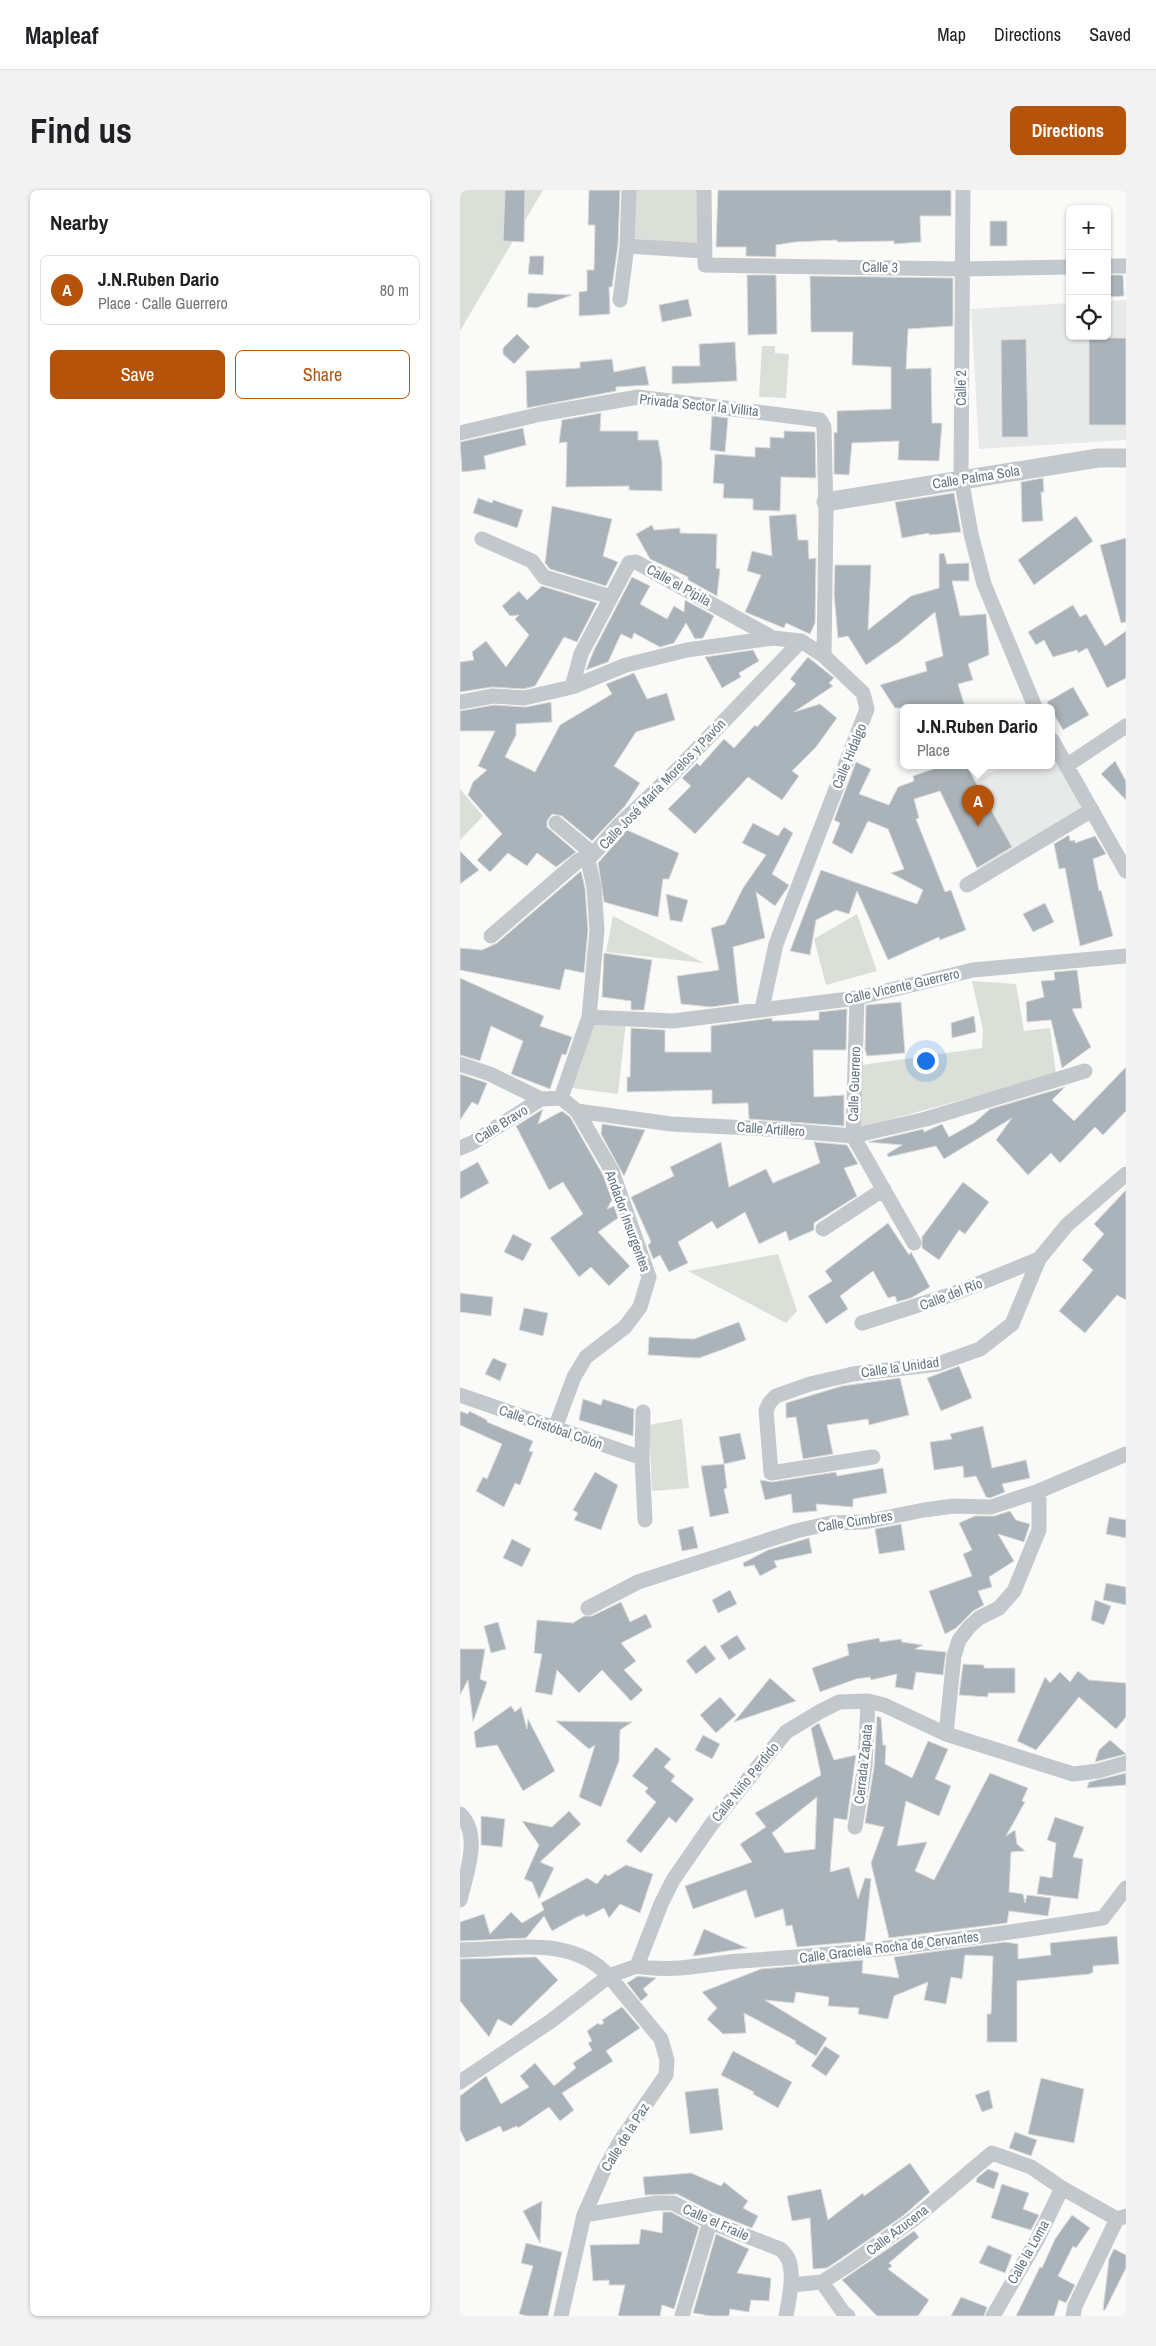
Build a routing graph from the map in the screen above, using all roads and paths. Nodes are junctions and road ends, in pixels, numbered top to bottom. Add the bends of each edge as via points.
1 (629, 190) edge
2 (704, 190) edge
3 (963, 190) edge
4 (627, 246) junction
5 (704, 251) junction
6 (1111, 266) edge
7 (1126, 266) edge
8 (1066, 267) edge
9 (961, 268) junction
10 (620, 300) dead end
11 (460, 433) edge
12 (1126, 458) edge
13 (961, 478) junction
14 (826, 502) junction
15 (482, 539) dead end
16 (611, 597) junction
17 (774, 638) junction
18 (801, 641) junction
19 (824, 656) junction
20 (572, 687) junction
21 (460, 702) edge
22 (1034, 704) edge
23 (1126, 726) edge
24 (1055, 746) edge
25 (1066, 766) junction
26 (1092, 810) junction
27 (556, 823) dead end
28 (590, 857) junction
29 (1126, 871) edge
30 (967, 885) dead end
31 (491, 936) dead end
32 (1126, 956) edge
33 (857, 998) junction
34 (762, 1009) junction
35 (589, 1017) junction
36 (460, 1064) edge
37 (1085, 1071) dead end
38 (561, 1098) junction
39 (541, 1099) junction
40 (577, 1111) junction
41 (853, 1136) junction
42 (460, 1148) edge
43 (1126, 1174) edge
44 (884, 1189) junction
45 (822, 1229) dead end
46 (914, 1243) dead end
47 (1039, 1259) junction
48 (862, 1323) dead end
49 (460, 1395) edge
50 (644, 1412) dead end
51 (555, 1428) junction
52 (1126, 1454) edge
53 (873, 1457) dead end
54 (642, 1458) junction
55 (1038, 1491) junction
56 (645, 1520) dead end
57 (588, 1608) dead end
58 (868, 1701) junction
59 (946, 1734) junction
60 (1126, 1763) edge
61 (460, 1814) edge
62 (855, 1827) dead end
63 (1126, 1888) edge
64 (460, 1900) edge
65 (460, 1950) edge
66 (637, 1966) junction
67 (609, 1976) junction
68 (460, 2082) edge
69 (1062, 2188) junction
70 (584, 2215) junction
71 (1122, 2217) edge
72 (710, 2222) junction
73 (822, 2282) junction
74 (791, 2285) junction
75 (561, 2316) edge
76 (682, 2316) edge
77 (786, 2316) edge
78 (848, 2316) edge
79 (993, 2316) edge
80 (1073, 2316) edge

1 - 4 street
2 - 5 street
3 - 9 street, Calle 2
4 - 5 street
4 - 10 street
5 - 9 street, Calle 3 via 705,265
6 - 7 street
8 - 9 street, Calle 3
9 - 13 street, Calle 2
11 - 14 street, Privada Sector la Villita via 541,414 638,397 820,420 824,427
12 - 13 street, Calle Palma Sola via 1098,458
13 - 14 street, Calle Palma Sola
13 - 22 street, Calle 2 via 984,584
14 - 19 street
15 - 16 street via 532,561 544,577
16 - 17 street, Calle el Pípila via 629,563 636,562
16 - 20 street, Calle el Pípila via 582,654
17 - 18 street, Calle el Pípila
17 - 20 street via 687,650 626,665
18 - 19 street, Calle el Pípila
18 - 28 street, Calle José María Morelos y Pavón
19 - 34 street, Calle Hidalgo via 863,694 867,709 776,944
20 - 21 street via 524,698 493,696
23 - 25 street
24 - 25 street
25 - 26 street
26 - 29 street
26 - 30 street
27 - 28 street
28 - 31 street via 579,860
28 - 35 street, Calle José María Morelos y Pavón via 597,930
32 - 33 street, Calle Vicente Guerrero via 973,970
33 - 34 street, Calle Vicente Guerrero
33 - 41 street, Calle Guerrero
34 - 35 street, Calle Vicente Guerrero via 673,1021
35 - 38 street, Calle José María Morelos y Pavón
36 - 39 street via 490,1074
37 - 41 street, Calle Artillero via 926,1119
38 - 39 street
38 - 40 street
39 - 42 street, Calle Bravo
40 - 41 street, Calle Artillero via 671,1124
40 - 51 street, Andador Insurgentes via 612,1172 649,1277 640,1307 625,1326 586,1357 574,1377
41 - 44 street, Calle Guerrero
43 - 47 street, Calle la Unidad via 1067,1225
44 - 45 street
44 - 46 street, Calle Guerrero
47 - 48 street, Calle del Río via 944,1297
47 - 53 street, Calle la Unidad via 1012,1324 980,1349 938,1364 853,1374 810,1384 776,1396 766,1410 771,1473
49 - 51 street, Calle Cristóbal Colón
50 - 54 street
51 - 54 street, Calle Cristóbal Colón
52 - 55 street, Calle Cumbres
54 - 56 street
55 - 57 street, Calle Cumbres via 991,1507 939,1508 796,1531 638,1582
55 - 59 street via 1039,1530 1014,1591 999,1608 979,1618 959,1640 954,1656
58 - 59 street, Calle Niño Perdido via 884,1705
58 - 62 street, Cerrada Zapata via 866,1766
58 - 66 street, Calle Niño Perdido via 839,1702 786,1732 711,1825 673,1880
59 - 60 street, Calle Niño Perdido via 1074,1774
61 - 64 street via 469,1828 472,1843
63 - 66 street, Calle Graciela Rocha de Cervantes via 1103,1918 815,1957 663,1969
65 - 67 street, Calle de la Paz via 537,1946 560,1949 580,1954
66 - 67 street
67 - 68 street via 551,2021
67 - 70 street, Calle de la Paz via 661,2039 668,2060 666,2075 620,2140
69 - 71 street
69 - 73 street, Calle Azucena via 1031,2167 992,2153 914,2219
69 - 79 street, Calle la Loma via 1037,2240
70 - 72 street, Calle el Fraile via 673,2203
70 - 75 street, Calle de la Paz
71 - 80 street via 1075,2306
72 - 74 street, Calle el Fraile via 786,2254
72 - 76 street
73 - 74 street, Calle Azucena
73 - 78 street
74 - 77 street

